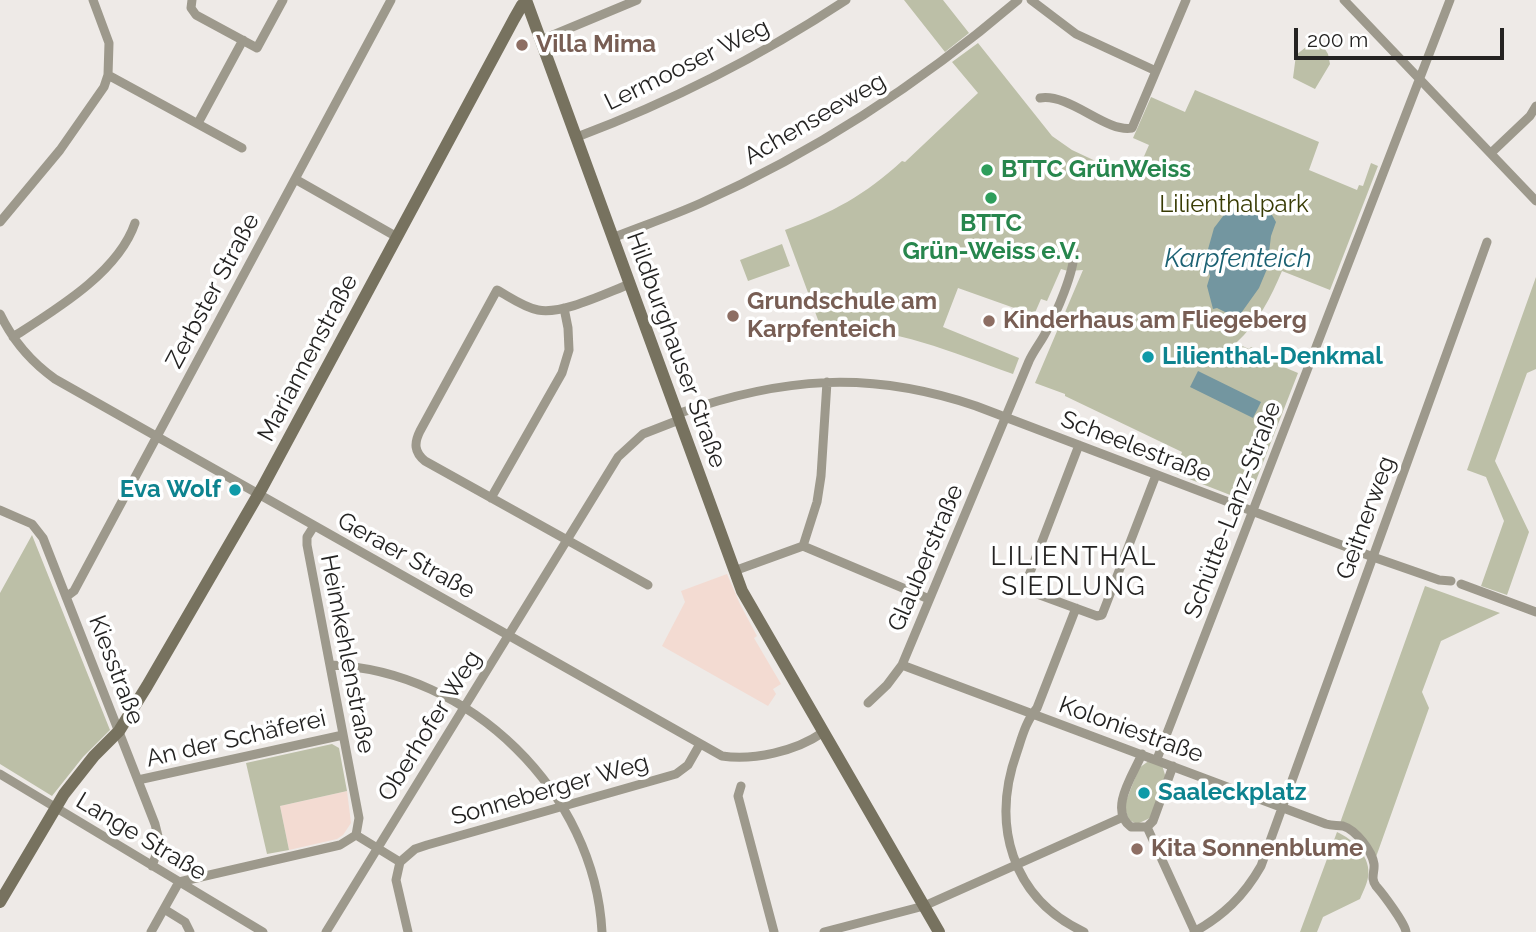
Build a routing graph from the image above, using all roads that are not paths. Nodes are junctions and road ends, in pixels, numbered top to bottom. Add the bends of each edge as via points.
1 (93, 0) edge
2 (192, 0) edge
3 (283, 0) edge
4 (391, 0) edge
5 (637, 0) edge
6 (846, 0) edge
7 (1018, 0) edge
8 (1031, 0) edge
9 (1186, 0) edge
10 (1344, 0) edge
11 (1450, 0) edge
12 (527, 1) edge
13 (243, 40) junction
14 (541, 40) junction
15 (1156, 71) junction
16 (108, 75) junction
17 (1420, 80) junction
18 (1040, 98) dead end
19 (1536, 106) edge
20 (198, 123) junction
21 (576, 137) junction
22 (242, 148) dead end
23 (1491, 153) junction
24 (295, 179) junction
25 (1536, 201) edge
26 (0, 222) edge
27 (135, 223) dead end
28 (397, 237) junction
29 (612, 238) junction
30 (1487, 242) dead end
31 (1074, 251) dead end
32 (629, 285) junction
33 (564, 308) junction
34 (0, 314) edge
35 (13, 337) junction
36 (827, 382) junction
37 (678, 417) junction
38 (1005, 417) junction
39 (157, 437) junction
40 (1079, 445) junction
41 (1156, 475) junction
42 (258, 495) junction
43 (491, 498) junction
44 (0, 510) edge
45 (1253, 512) junction
46 (314, 526) junction
47 (568, 541) junction
48 (803, 546) junction
49 (1373, 557) junction
50 (734, 571) junction
51 (648, 585) dead end
52 (66, 597) junction
53 (929, 599) junction
54 (1076, 608) junction
55 (1536, 612) edge
56 (508, 636) junction
57 (902, 665) junction
58 (330, 666) junction
59 (868, 704) dead end
60 (464, 708) junction
61 (1032, 713) junction
62 (119, 732) junction
63 (822, 733) junction
64 (343, 735) junction
65 (701, 744) junction
66 (1142, 754) junction
67 (1157, 760) junction
68 (1173, 766) junction
69 (0, 774) edge
70 (138, 780) junction
71 (741, 786) dead end
72 (56, 807) junction
73 (564, 807) junction
74 (1282, 807) junction
75 (1121, 818) junction
76 (1147, 827) junction
77 (356, 835) junction
78 (377, 849) junction
79 (400, 862) junction
80 (1016, 864) junction
81 (152, 866) junction
82 (179, 882) junction
83 (0, 902) edge
84 (924, 906) junction
85 (164, 909) junction
86 (151, 932) edge
87 (190, 932) edge
88 (263, 932) edge
89 (327, 932) edge
90 (408, 932) edge
91 (602, 932) edge
92 (775, 932) edge
93 (824, 932) edge
94 (939, 932) edge
95 (1084, 932) edge
96 (1194, 932) edge
97 (1406, 932) edge

1 - 16 street via 108,43
2 - 13 street via 196,15
3 - 13 street via 257,48
4 - 24 street, Zerbster Straße
5 - 14 street
6 - 21 street, Lermooser Weg via 721,75
7 - 29 street, Achenseeweg via 958,50 835,133 701,203
8 - 15 street via 1076,34
9 - 15 street
10 - 17 street
11 - 17 street, Schütte-Lanz-Straße
12 - 14 street, Hildburghauser Straße
12 - 28 street, Mariannenstraße
13 - 20 street
14 - 21 street, Hildburghauser Straße
15 - 18 street via 1134,125 1128,129 1059,99
16 - 20 street
16 - 26 street via 90,109
17 - 23 street
17 - 45 street, Schütte-Lanz-Straße
19 - 23 street
20 - 22 street
21 - 29 street, Hildburghauser Straße
23 - 25 street
24 - 28 street
24 - 39 street, Zerbster Straße
27 - 35 street via 125,246 95,278
28 - 42 street, Mariannenstraße
29 - 32 street, Hildburghauser Straße
30 - 49 street, Geitnerweg
31 - 38 street via 1063,293
32 - 33 street
32 - 37 street, Hildburghauser Straße
33 - 43 street via 569,350 562,373
33 - 43 street via 536,310 498,290 415,443 421,458
34 - 35 street, Geraer Straße
35 - 39 street, Geraer Straße via 48,374
36 - 37 street, Scheelestraße via 746,392
36 - 38 street, Scheelestraße via 911,388
36 - 48 street via 821,476
37 - 47 street, Oberhofer Weg via 643,434 624,450
37 - 50 street, Hildburghauser Straße
38 - 40 street, Scheelestraße
38 - 53 street, Glauberstraße
39 - 42 street, Geraer Straße
39 - 52 street, Zerbster Straße via 74,591
40 - 41 street, Scheelestraße
40 - 54 street via 1026,583 1029,591
41 - 45 street, Scheelestraße
41 - 54 street via 1102,615
42 - 46 street, Geraer Straße
42 - 62 street, Mariannenstraße
43 - 47 street
44 - 52 street, Kiesstraße via 40,532
45 - 49 street, Scheelestraße
45 - 67 street, Schütte-Lanz-Straße
46 - 56 street, Geraer Straße
46 - 58 street, Heimkehlenstraße via 307,544
47 - 51 street
47 - 56 street, Oberhofer Weg
48 - 50 street
48 - 53 street
49 - 55 street, Scheelestraße
49 - 74 street, Geitnerweg
50 - 63 street, Hildburghauser Straße
52 - 62 street, Kiesstraße
53 - 57 street, Glauberstraße
54 - 61 street
56 - 60 street, Oberhofer Weg
56 - 65 street, Geraer Straße
57 - 59 street, Glauberstraße
57 - 61 street, Koloniestraße
58 - 60 street via 394,677
58 - 64 street, Heimkehlenstraße
60 - 73 street via 514,746
60 - 78 street, Oberhofer Weg
61 - 66 street, Koloniestraße
61 - 80 street via 1005,793 1006,832
62 - 70 street, Kiesstraße
62 - 72 street, Mariannenstraße via 82,770
63 - 65 street, Geraer Straße via 754,758 722,756
63 - 84 street, Hildburghauser Straße
64 - 70 street, An der Schäferei
64 - 77 street, Heimkehlenstraße via 359,818
65 - 73 street, Sonneberger Weg via 676,774
66 - 67 street, Koloniestraße
66 - 75 street via 1120,806
67 - 68 street, Koloniestraße
68 - 74 street, Koloniestraße
68 - 76 street
69 - 72 street, Lange Straße
70 - 81 street, Kiesstraße via 159,837
71 - 92 street via 738,796
72 - 81 street, Lange Straße
72 - 83 street, Mariannenstraße
73 - 79 street, Sonneberger Weg via 415,849
73 - 91 street via 594,874
74 - 96 street, Geitnerweg via 1261,866 1247,888 1222,915
74 - 97 street, Koloniestraße via 1346,828 1367,848 1376,885
75 - 76 street via 1131,827
75 - 80 street
76 - 96 street
77 - 78 street
77 - 82 street via 340,845
78 - 79 street
78 - 89 street, Oberhofer Weg
79 - 90 street via 397,884
80 - 84 street
80 - 95 street via 1049,910
81 - 82 street, Lange Straße
82 - 85 street
82 - 88 street, Lange Straße
84 - 93 street
84 - 94 street, Hildburghauser Straße
85 - 86 street
85 - 87 street via 185,922

